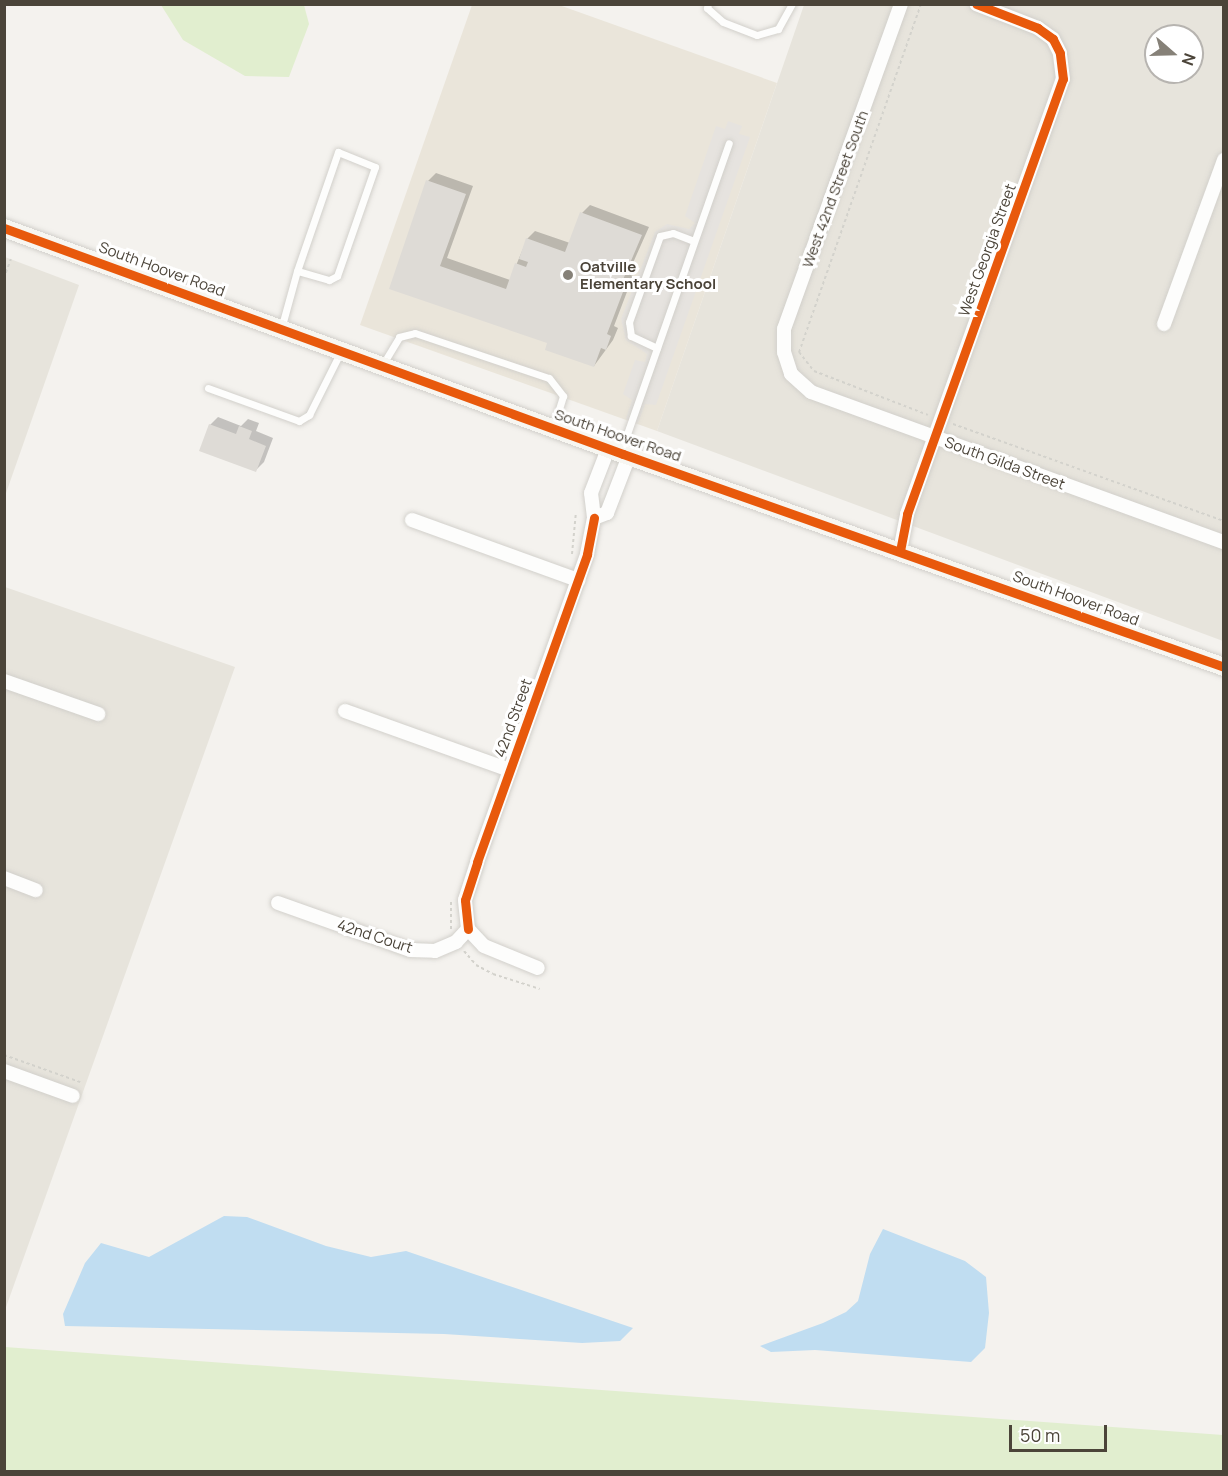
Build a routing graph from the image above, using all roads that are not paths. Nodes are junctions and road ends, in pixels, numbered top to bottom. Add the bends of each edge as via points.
1 (708, 4) edge
2 (792, 4) edge
3 (901, 4) edge
4 (976, 4) edge
5 (729, 143) dead end
6 (1224, 160) edge
7 (4, 228) edge
8 (694, 241) junction
9 (297, 271) junction
10 (1164, 324) dead end
11 (280, 329) junction
12 (657, 348) junction
13 (341, 351) junction
14 (382, 366) junction
15 (791, 374) joint
16 (208, 388) dead end
17 (553, 428) junction
18 (934, 438) junction
19 (619, 453) junction
20 (594, 518) junction
21 (412, 520) dead end
22 (1224, 542) edge
23 (900, 551) junction
24 (578, 580) junction
25 (1224, 667) edge
26 (4, 681) edge
27 (345, 711) dead end
28 (98, 714) dead end
29 (510, 770) junction
30 (4, 878) edge
31 (36, 890) dead end
32 (278, 903) dead end
33 (468, 929) junction
34 (538, 968) dead end
35 (4, 1071) edge
36 (73, 1096) dead end

1 - 2 lane via 707,8 723,22 757,35 778,29
3 - 15 street, West 42nd Street South via 784,329 784,352
4 - 18 street, West Georgia Street via 1038,28 1053,39 1060,53 1063,80
5 - 8 lane
6 - 10 street
7 - 11 street, South Hoover Road
8 - 12 lane
8 - 12 lane via 673,233 660,237 629,322 631,336
9 - 9 lane via 338,152 375,167 337,276 329,280
9 - 11 lane
11 - 13 street, South Hoover Road
12 - 19 lane
13 - 14 street, South Hoover Road
13 - 16 lane via 309,415 299,421
14 - 17 street, South Hoover Road
14 - 17 lane via 399,337 415,333 549,378 563,396
15 - 18 street, South Gilda Street via 811,392
17 - 19 street, South Hoover Road
18 - 22 street, South Gilda Street
18 - 23 street, West Georgia Street via 907,514
19 - 20 street, 42nd Street via 591,493
19 - 20 street, 42nd Street via 607,513
19 - 23 street, South Hoover Road
20 - 24 street, 42nd Street
21 - 24 street
23 - 25 street, South Hoover Road
24 - 29 street, 42nd Street
26 - 28 street
27 - 29 street
29 - 33 street, 42nd Street via 465,900
30 - 31 street
32 - 33 street, 42nd Court via 410,950 435,951 456,942
33 - 34 street via 484,946
35 - 36 street

